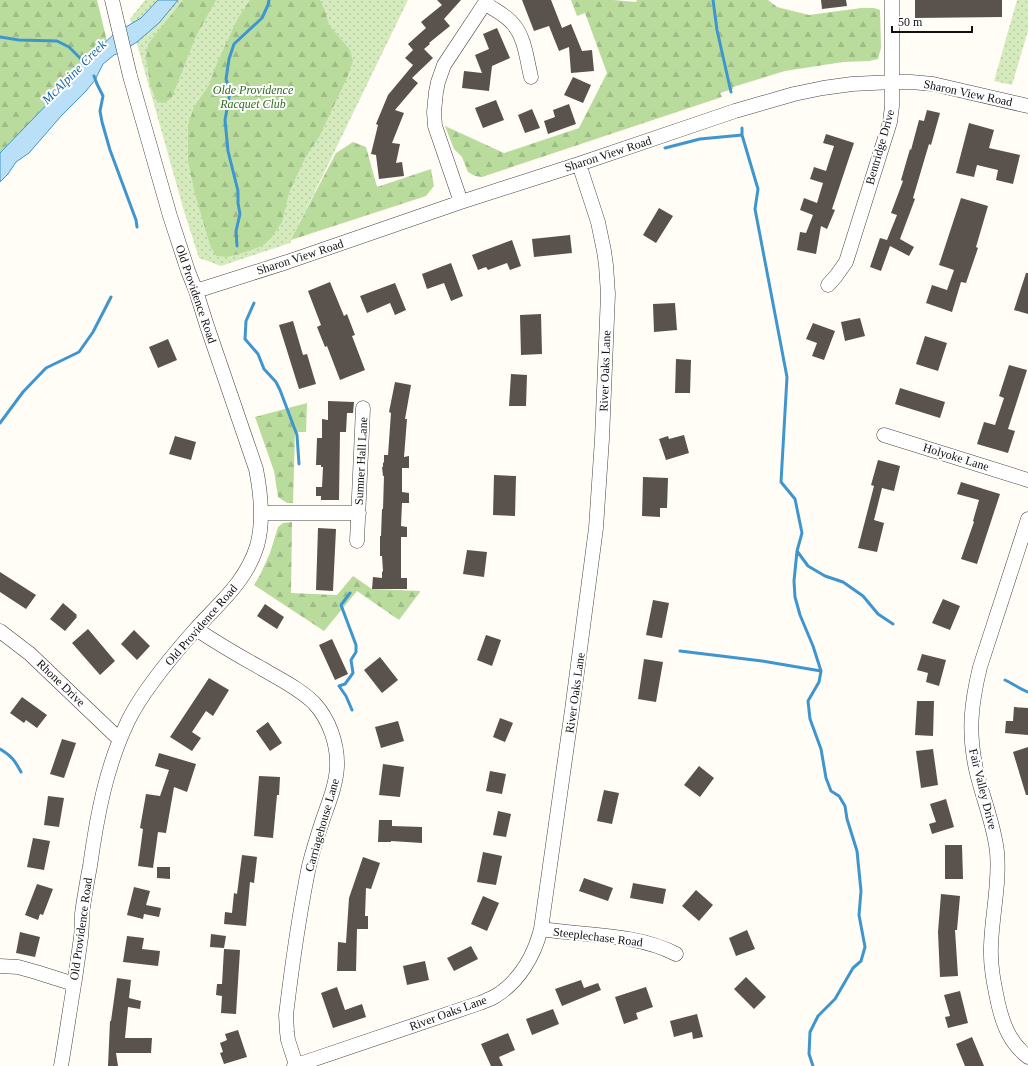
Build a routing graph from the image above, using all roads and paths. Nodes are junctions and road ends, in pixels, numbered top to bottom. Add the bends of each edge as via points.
1 (892, 0) edge
2 (486, 2) edge
3 (113, 5) edge
4 (531, 77) dead end
5 (893, 82) junction
6 (1028, 106) edge
7 (579, 164) junction
8 (461, 202) junction
9 (828, 285) dead end
10 (196, 291) junction
11 (363, 408) dead end
12 (884, 435) dead end
13 (1028, 480) edge
14 (261, 513) junction
15 (359, 513) junction
16 (1028, 519) edge
17 (357, 541) dead end
18 (196, 629) junction
19 (0, 631) edge
20 (119, 740) junction
21 (542, 929) junction
22 (676, 954) dead end
23 (0, 966) edge
24 (74, 984) junction
25 (1028, 1058) edge
26 (61, 1066) edge
27 (295, 1066) edge

1 - 5 street, Bentridge Drive
2 - 4 street via 516,27 521,36
2 - 8 street via 444,65 436,92 435,126
3 - 10 street, Old Providence Road via 130,76 170,216
5 - 6 street, Sharon View Road via 933,84
5 - 7 street, Sharon View Road via 852,84 794,94
5 - 9 street, Bentridge Drive via 890,122 846,262
7 - 8 street, Sharon View Road
7 - 21 street, River Oaks Lane via 598,222 606,266 608,294 602,439 596,534
8 - 10 street, Sharon View Road
10 - 14 street, Old Providence Road via 256,469
11 - 15 street, Sumner Hall Lane
12 - 13 street, Holyoke Lane
14 - 15 street, Sumner Hall Lane
14 - 18 street, Old Providence Road via 257,546 244,575
15 - 17 street, Sumner Hall Lane
16 - 25 street, Fair Valley Drive via 980,667 974,691 971,727 976,770 997,854 991,944 993,979 1004,1024 1012,1042
18 - 20 street, Old Providence Road via 172,656 145,694
18 - 27 street, Carriagehouse Lane via 302,693 324,717 336,749 336,781 309,865 287,1008 287,1032
19 - 20 street, Rhone Drive via 30,654
20 - 24 street, Old Providence Road via 107,775 93,841
21 - 22 street, Steeplechase Road via 635,940
21 - 27 street, River Oaks Lane via 525,966 514,981 494,996
23 - 24 street via 18,967
24 - 26 street, Old Providence Road

